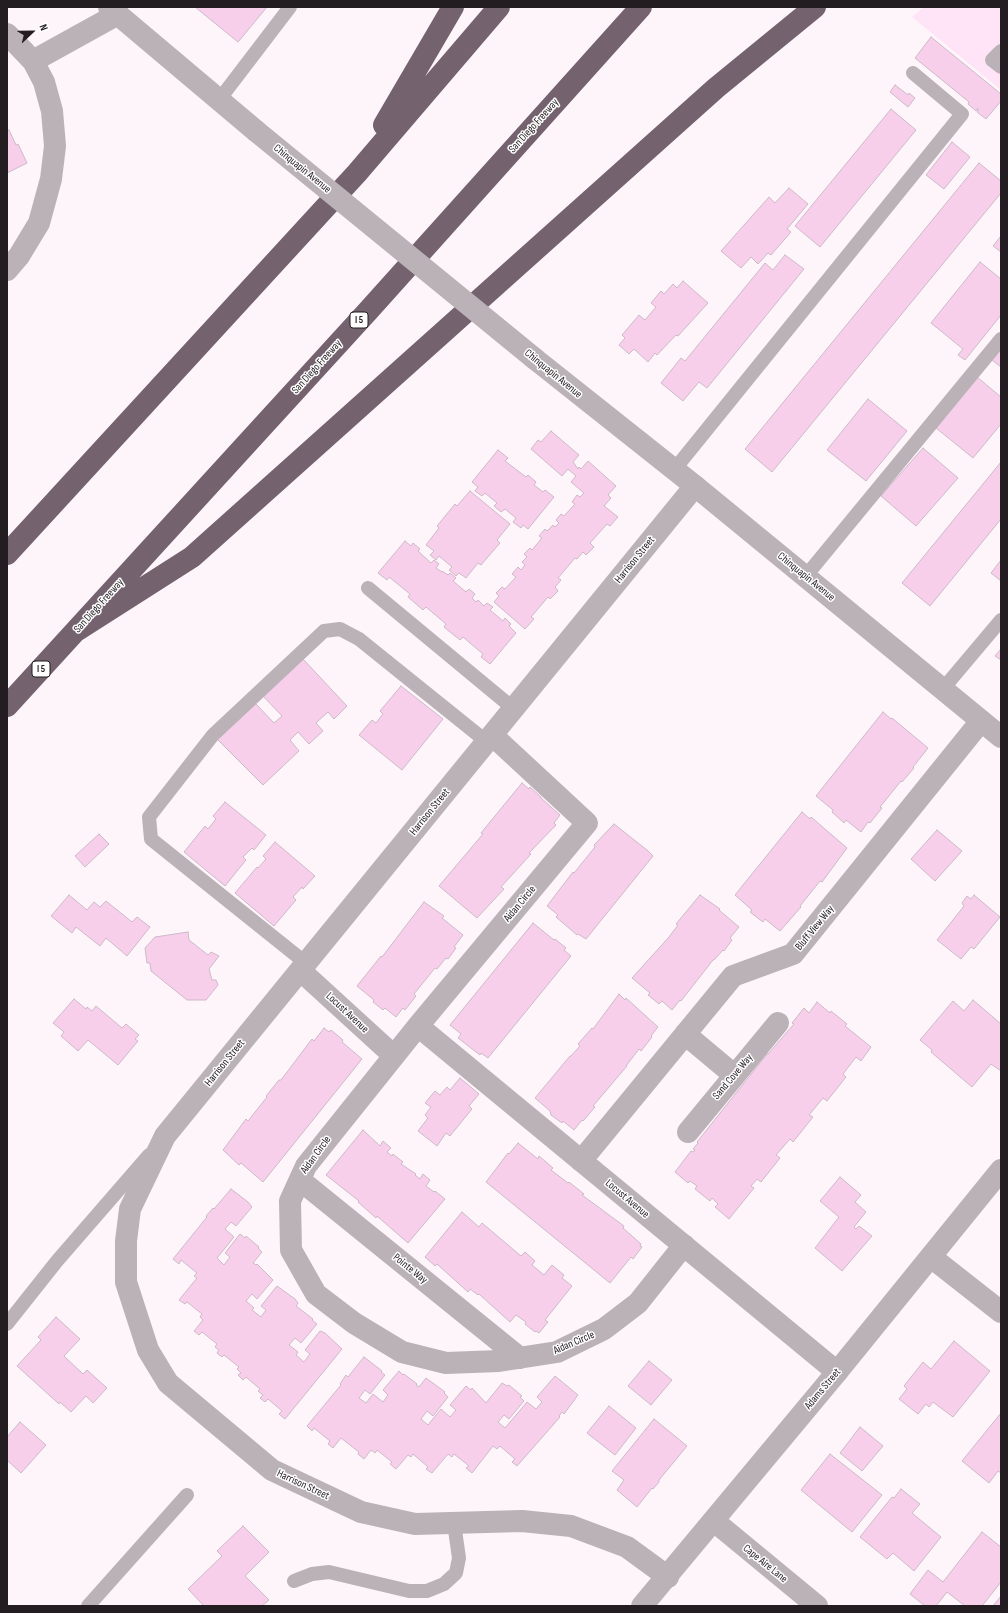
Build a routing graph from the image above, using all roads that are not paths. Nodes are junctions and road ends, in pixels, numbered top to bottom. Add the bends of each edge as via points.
1 (290, 7) edge
2 (453, 7) edge
3 (499, 7) edge
4 (641, 7) edge
5 (815, 7) edge
6 (113, 11) edge
7 (7, 34) edge
8 (1001, 51) edge
9 (33, 61) junction
10 (1001, 67) edge
11 (913, 73) dead end
12 (219, 100) junction
13 (357, 173) junction
14 (7, 270) edge
15 (1001, 338) edge
16 (674, 470) junction
17 (694, 486) junction
18 (7, 554) edge
19 (805, 577) junction
20 (368, 588) dead end
21 (1001, 620) edge
22 (76, 631) junction
23 (942, 690) junction
24 (7, 706) edge
25 (514, 709) junction
26 (980, 721) junction
27 (1001, 737) edge
28 (490, 739) junction
29 (304, 967) junction
30 (778, 1023) dead end
31 (418, 1026) junction
32 (685, 1034) junction
33 (394, 1056) junction
34 (734, 1075) junction
35 (688, 1132) dead end
36 (165, 1136) junction
37 (581, 1161) junction
38 (1001, 1170) edge
39 (300, 1180) junction
40 (684, 1245) junction
41 (931, 1257) junction
42 (1001, 1312) edge
43 (7, 1324) edge
44 (520, 1358) junction
45 (837, 1372) junction
46 (187, 1495) dead end
47 (714, 1521) junction
48 (454, 1523) junction
49 (668, 1577) junction
50 (294, 1581) dead end
51 (88, 1606) edge
52 (642, 1606) edge
53 (817, 1606) edge

1 - 12 lane
2 - 13 highway
3 - 13 highway
4 - 22 highway, San Diego Freeway / I 5
5 - 22 highway via 716,88 192,557
6 - 9 street
6 - 12 street, Chinquapin Avenue
7 - 9 street
8 - 10 lane via 992,60
9 - 14 street via 44,82 52,111 55,146 51,179 39,223 19,256
11 - 16 lane via 962,114
12 - 16 street, Chinquapin Avenue, bridge
13 - 18 highway
15 - 19 lane
16 - 17 street, Chinquapin Avenue
17 - 19 street, Chinquapin Avenue
17 - 25 street, Harrison Street
19 - 23 street, Chinquapin Avenue
20 - 25 lane
21 - 23 lane
22 - 24 highway, San Diego Freeway / I 5
23 - 26 street, Chinquapin Avenue
25 - 28 street, Harrison Street
26 - 27 street, Chinquapin Avenue
26 - 32 street, Bluff View Way via 793,954 733,976
28 - 29 street, Harrison Street
28 - 29 lane via 359,639 340,629 324,631 213,735 149,817 151,839
28 - 31 street, Aidan Circle via 587,823
29 - 33 street, Locust Avenue
29 - 36 street, Harrison Street
30 - 34 street, Sand Cove Way
31 - 33 street, Aidan Circle
31 - 37 street, Locust Avenue
32 - 34 street
32 - 37 street, Bluff View Way
33 - 39 street, Aidan Circle via 306,1166
34 - 35 street, Sand Cove Way
36 - 43 lane, Harrison Street via 57,1261
36 - 48 street, Harrison Street via 130,1209 126,1241 126,1282 148,1350 168,1383 272,1470 361,1512 415,1524
37 - 40 street, Locust Avenue
38 - 41 street, Adams Street
39 - 44 street, Pointe Way
39 - 44 street, Aidan Circle via 290,1201 291,1250 316,1294 354,1323 402,1352 446,1363
40 - 44 street, Aidan Circle via 638,1303 604,1329 557,1352
40 - 45 street, Locust Avenue
41 - 42 street
41 - 45 street, Adams Street
45 - 47 street, Adams Street
46 - 51 lane
47 - 49 street, Adams Street
47 - 53 street, Cape Aire Lane
48 - 49 street, Harrison Street via 522,1521 571,1526 627,1547
48 - 50 lane via 459,1558 456,1573 444,1584 427,1591 409,1591 329,1572 312,1574
49 - 52 street, Adams Street

